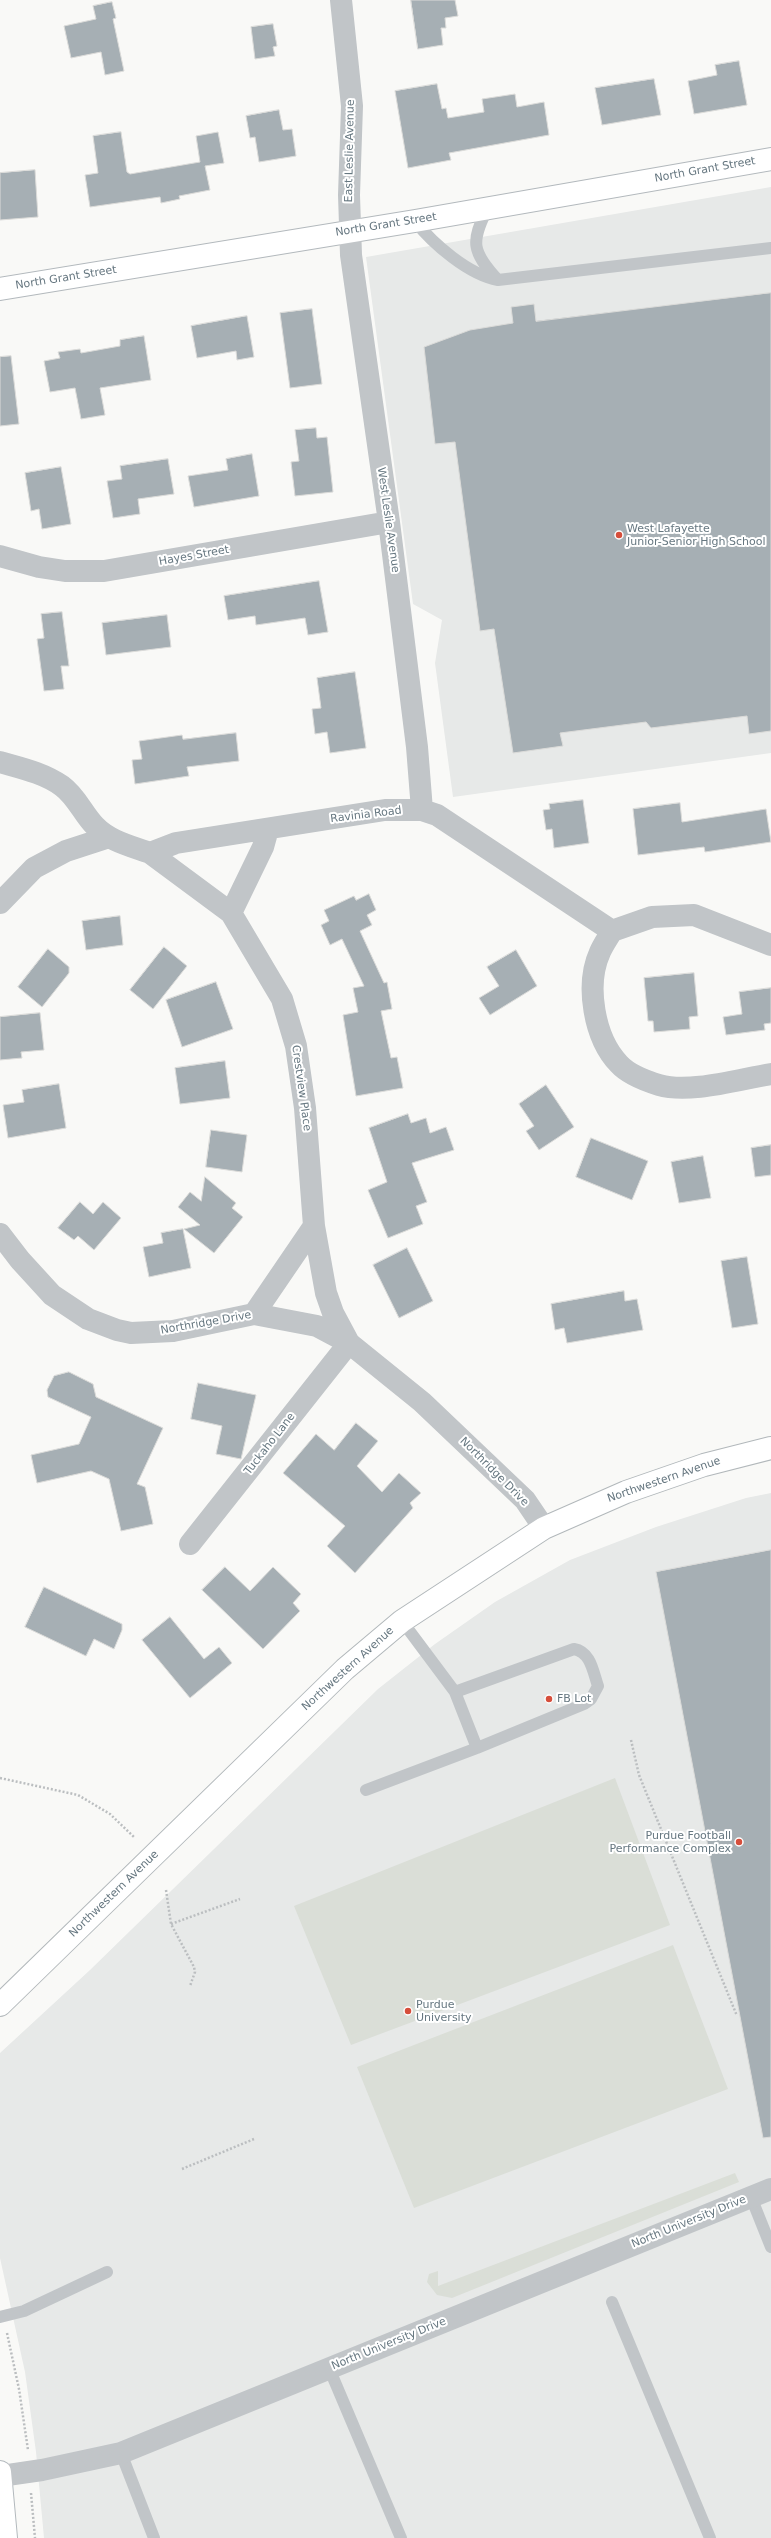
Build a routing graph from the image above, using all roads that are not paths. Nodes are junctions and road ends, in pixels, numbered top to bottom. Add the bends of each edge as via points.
1 (341, 0) edge
2 (771, 159) edge
3 (488, 208) junction
4 (415, 221) junction
5 (350, 231) junction
6 (771, 248) edge
7 (498, 280) junction
8 (0, 289) edge
9 (389, 522) junction
10 (0, 556) edge
11 (0, 762) edge
12 (422, 810) junction
13 (268, 829) junction
14 (109, 837) junction
15 (150, 853) junction
16 (0, 903) edge
17 (232, 913) junction
18 (612, 931) junction
19 (771, 945) edge
20 (771, 1074) edge
21 (314, 1226) junction
22 (0, 1234) edge
23 (254, 1314) junction
24 (349, 1343) junction
25 (771, 1448) edge
26 (544, 1528) junction
27 (190, 1544) dead end
28 (402, 1621) junction
29 (455, 1692) junction
30 (477, 1748) junction
31 (366, 1790) dead end
32 (0, 2005) edge
33 (771, 2189) edge
34 (751, 2197) junction
35 (771, 2247) edge
36 (107, 2272) dead end
37 (612, 2302) dead end
38 (2, 2316) edge
39 (329, 2368) junction
40 (121, 2453) junction
41 (0, 2472) edge
42 (0, 2476) edge
43 (6, 2538) edge
44 (154, 2538) edge
45 (401, 2538) edge
46 (710, 2538) edge

1 - 5 street, East Leslie Avenue via 352,106
2 - 3 main road, North Grant Street
3 - 4 main road, North Grant Street
3 - 7 lane via 476,232 475,243 483,264
4 - 5 main road, North Grant Street
4 - 7 lane via 430,240 478,274
5 - 8 main road, North Grant Street
5 - 9 street, West Leslie Avenue via 351,255
6 - 7 lane
9 - 10 street, Hayes Street via 104,571 65,571
9 - 12 street, West Leslie Avenue via 417,747
11 - 14 street via 42,775 63,787 95,826
12 - 13 street, Ravinia Road via 385,810
12 - 18 street, Ravinia Road via 437,815
13 - 15 street, Ravinia Road via 176,843
13 - 17 street via 263,847
14 - 15 street
14 - 16 street via 66,852 34,868
15 - 17 street, Crestview Place
17 - 21 street, Crestview Place via 282,999 296,1046 305,1108
18 - 19 street via 652,917 694,915
18 - 20 street via 599,953 593,987 594,1010 601,1038 619,1064 633,1074 660,1085 692,1087
21 - 23 street
21 - 24 street, Northridge Drive via 326,1293
22 - 23 street, Northridge Drive via 52,1295 88,1319 117,1330 131,1334 173,1331
23 - 24 street, Northridge Drive via 317,1326
24 - 26 street, Northridge Drive via 422,1402 525,1500
24 - 27 street, Tuckaho Lane
25 - 26 main road, Northwestern Avenue via 704,1465 626,1492
26 - 28 main road, Northwestern Avenue
28 - 29 lane
28 - 32 main road, Northwestern Avenue via 345,1669
29 - 30 lane
29 - 30 lane via 565,1651 581,1650 588,1657 598,1686 591,1699
30 - 31 lane
33 - 34 street, North University Drive
34 - 35 lane
34 - 39 street, North University Drive
36 - 38 lane via 24,2311
37 - 46 lane
39 - 40 street, North University Drive
39 - 45 lane
40 - 42 street, North University Drive via 29,2473
40 - 44 lane
41 - 42 main road
42 - 43 main road

